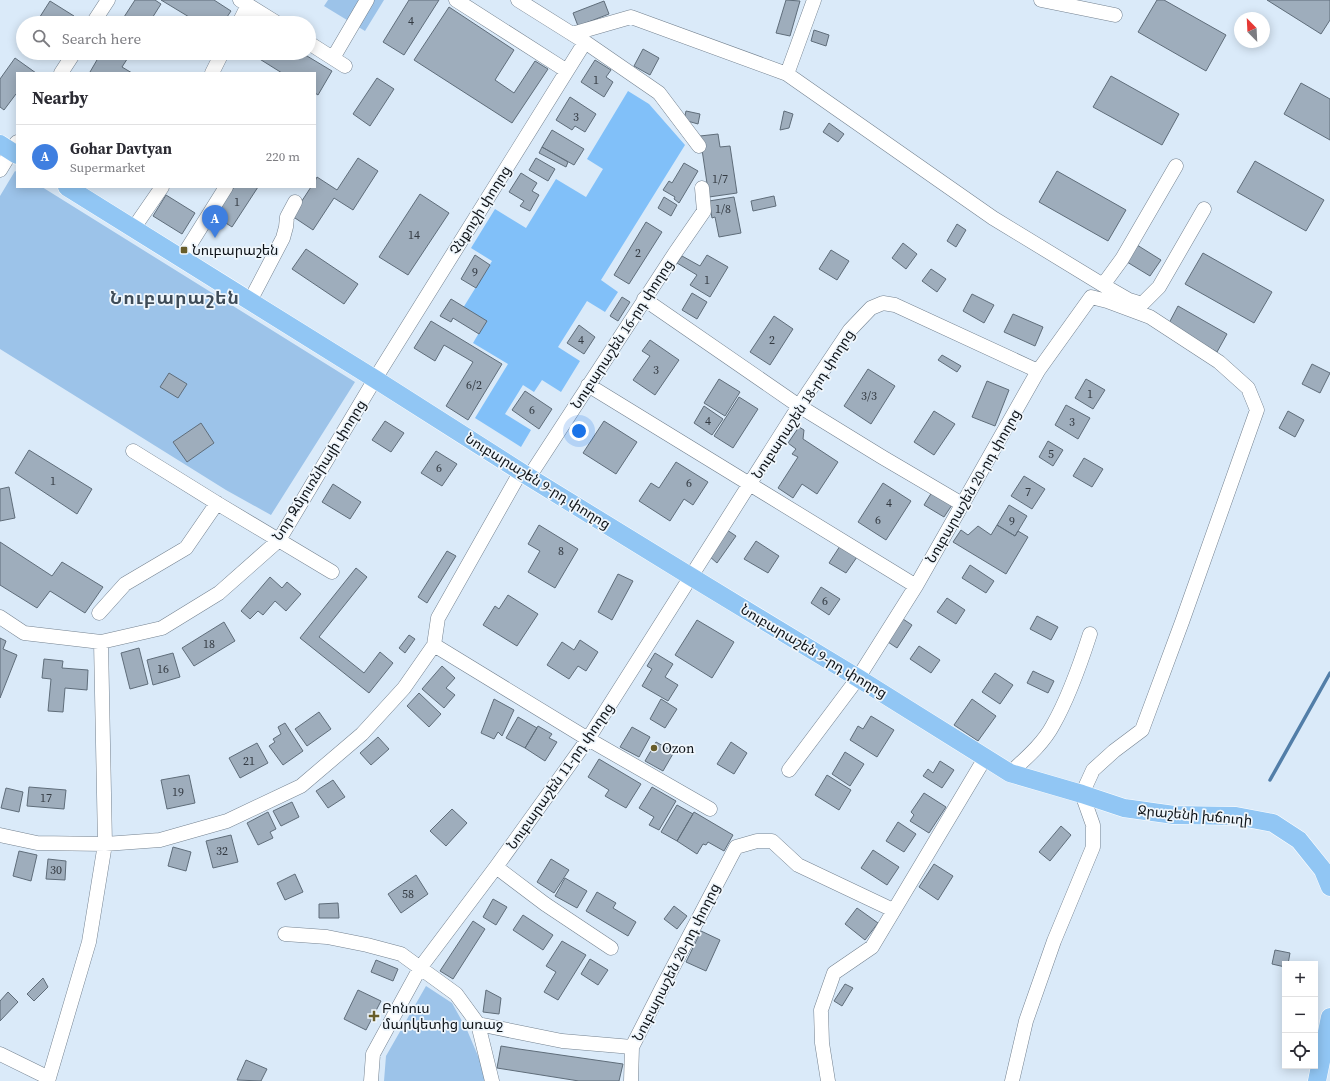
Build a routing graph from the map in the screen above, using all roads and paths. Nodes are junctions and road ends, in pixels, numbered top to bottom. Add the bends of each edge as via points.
1 (108, 0) edge
2 (367, 0) edge
3 (456, 0) edge
4 (518, 0) edge
5 (814, 0) edge
6 (1041, 0) edge
7 (244, 3) edge
8 (1115, 15) dead end
9 (98, 16) edge
10 (241, 16) edge
11 (265, 16) edge
12 (572, 34) junction
13 (585, 42) junction
14 (316, 47) edge
15 (333, 58) junction
16 (69, 60) edge
17 (218, 60) edge
18 (345, 66) dead end
19 (567, 71) junction
20 (62, 72) edge
21 (212, 72) edge
22 (788, 74) junction
23 (699, 146) dead end
24 (11, 148) edge
25 (1176, 166) dead end
26 (0, 170) edge
27 (69, 188) edge
28 (161, 188) edge
29 (225, 188) edge
30 (702, 188) dead end
31 (295, 202) dead end
32 (1204, 209) dead end
33 (133, 229) junction
34 (181, 259) junction
35 (1103, 285) junction
36 (644, 299) junction
37 (250, 301) junction
38 (1038, 371) junction
39 (375, 379) junction
40 (588, 385) junction
41 (799, 406) junction
42 (133, 451) dead end
43 (525, 474) junction
44 (750, 484) junction
45 (217, 503) junction
46 (962, 504) junction
47 (279, 540) junction
48 (332, 572) dead end
49 (690, 576) junction
50 (916, 586) junction
51 (99, 613) dead end
52 (0, 617) edge
53 (1090, 634) dead end
54 (101, 642) junction
55 (434, 646) junction
56 (858, 678) junction
57 (588, 739) junction
58 (985, 758) junction
59 (789, 770) dead end
60 (1010, 773) junction
61 (1082, 794) junction
62 (710, 809) dead end
63 (0, 835) edge
64 (105, 844) junction
65 (496, 867) junction
66 (1330, 887) edge
67 (893, 910) junction
68 (285, 934) dead end
69 (610, 948) dead end
70 (420, 968) junction
71 (1330, 1018) edge
72 (478, 1024) junction
73 (632, 1047) junction
74 (0, 1054) edge
75 (48, 1080) edge
76 (371, 1081) edge
77 (492, 1081) edge
78 (631, 1081) edge
79 (828, 1081) edge
80 (1012, 1081) edge
81 (1317, 1081) edge

1 - 9 street
2 - 15 street
3 - 19 street
4 - 12 street
5 - 22 street
6 - 8 street
7 - 10 street
7 - 11 street
12 - 13 street
12 - 22 street via 631,16
13 - 19 street, Չնքուշի փողոց
13 - 23 street via 659,93
14 - 15 street
15 - 18 street
16 - 20 street
17 - 21 street
19 - 39 street, Չնքուշի փողոց
22 - 35 street via 993,218
24 - 26 street
25 - 35 street via 1122,259
27 - 33 main road, Նուբարաշեն 9-րդ փողոց
28 - 33 street
29 - 34 street
30 - 36 street, Նուբարաշեն 16-րդ փողոց via 704,211
31 - 37 street via 287,217 283,238
32 - 35 street via 1159,287 1142,304 1129,300
33 - 34 main road, Նուբարաշեն 9-րդ փողոց
34 - 37 main road, Նուբարաշեն 9-րդ փողոց
36 - 40 street, Նուբարաշեն 16-րդ փողոց
36 - 41 street
37 - 39 main road, Նուբարաշեն 9-րդ փողոց
38 - 41 street, Նուբարաշեն 18-րդ փողոց via 895,304 883,303 871,308 850,330
38 - 46 street, Նուբարաշեն 20-րդ փողոց
38 - 61 street, Նուբարաշեն 20-րդ փողոց via 1091,297 1150,317 1219,362 1248,388 1257,410 1142,730 1093,770
39 - 43 main road, Նուբարաշեն 9-րդ փողոց
39 - 47 street, Նոր Զմյուռնիայի փողոց
40 - 43 street, Նուբարաշեն 16-րդ փողոց
40 - 44 street
41 - 44 street, Նուբարաշեն 18-րդ փողոց
41 - 46 street
42 - 45 street
43 - 49 main road, Նուբարաշեն 9-րդ փողոց
43 - 55 street, Նուբարաշեն 16-րդ փողոց via 438,618
44 - 49 street, Նուբարաշեն 18-րդ փողոց
44 - 50 street
45 - 47 street
45 - 51 street via 186,548 125,584
46 - 50 street, Նուբարաշեն 20-րդ փողոց
47 - 48 street
47 - 54 street, Նոր Զմյուռնիայի փողոց via 219,593 162,628
49 - 56 main road, Նուբարաշեն 9-րդ փողոց
49 - 57 street, Նուբարաշեն 11-րդ փողոց
50 - 56 street, Նուբարաշեն 20-րդ փողոց
52 - 54 street, Նոր Զմյուռնիայի փողոց via 24,633
53 - 60 street via 1053,726
54 - 64 street
55 - 57 street
55 - 64 street via 404,688 362,734 301,786 227,821 160,840
56 - 58 main road, Նուբարաշեն 9-րդ փողոց
56 - 59 street, Նուբարաշեն 20-րդ փողոց
57 - 62 street
57 - 65 street, Նուբարաշեն 11-րդ փողոց
58 - 60 main road, Նուբարաշեն 9-րդ փողոց
58 - 67 street
60 - 61 main road, Ջրաշենի խճուղի
61 - 66 main road, Ջրաշենի խճուղի via 1124,808 1174,815 1236,816 1273,823 1299,840 1323,870
61 - 80 street via 1093,825 1093,847 1054,941 1026,1021
63 - 64 street via 37,843
64 - 75 street via 89,942
65 - 69 street
65 - 70 street, Նուբարաշեն 11-րդ փողոց
67 - 73 street, Նուբարաշեն 20-րդ փողոց via 798,865 772,841 757,841 736,847
67 - 79 street via 872,947 834,973 821,1010 822,1043
68 - 70 street via 326,937 367,945 401,954
70 - 72 street via 456,994
70 - 76 street, Նուբարաշեն 11-րդ փողոց via 373,1054
71 - 81 main road
72 - 73 street via 562,1041
72 - 77 street
73 - 78 street, Նուբարաշեն 20-րդ փողոց
74 - 75 street

